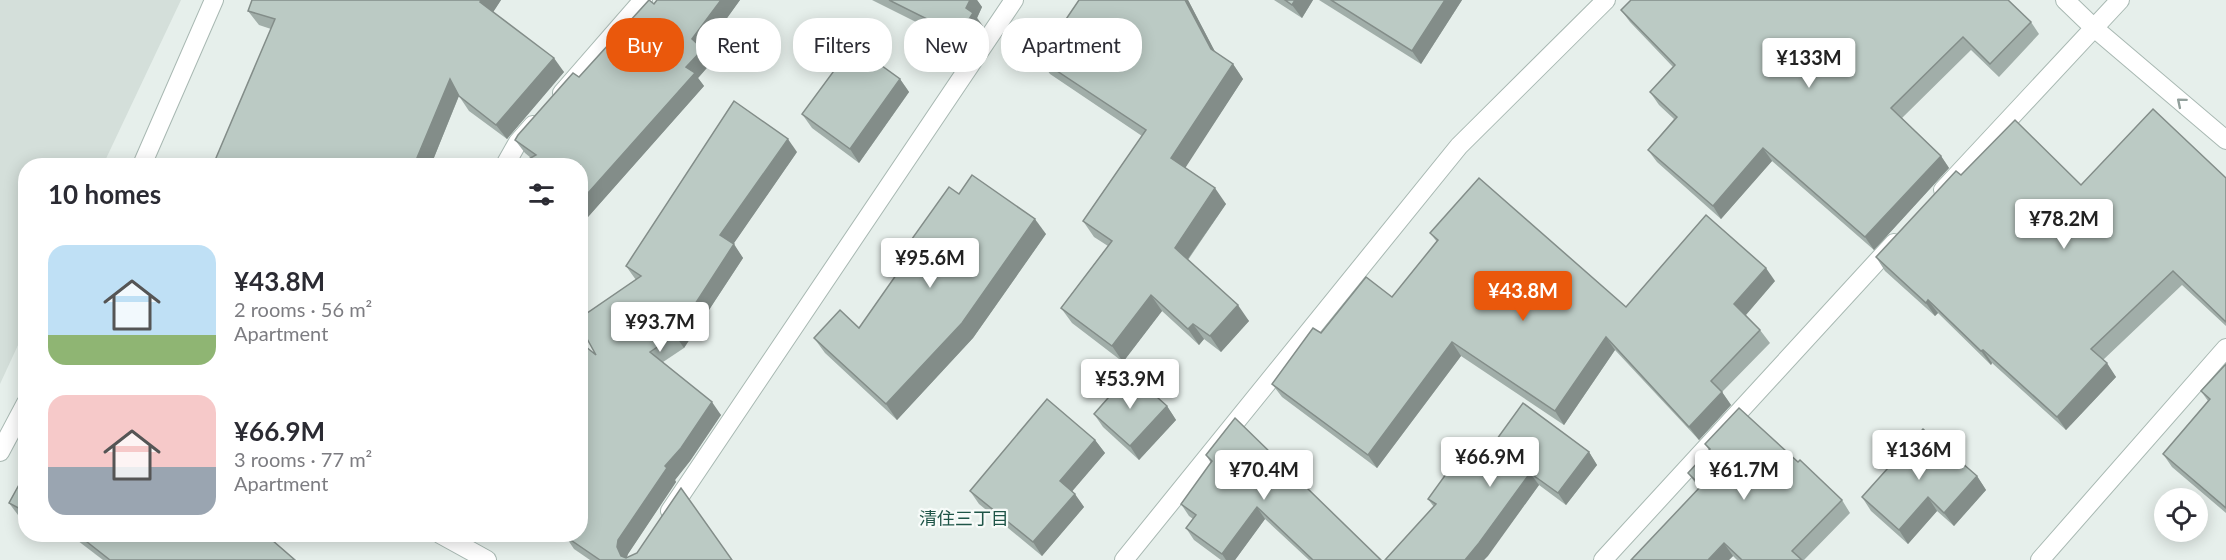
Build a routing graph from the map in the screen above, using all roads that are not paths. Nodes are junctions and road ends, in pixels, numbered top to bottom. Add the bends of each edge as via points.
1 (214, 0) edge
2 (643, 0) edge
3 (1014, 0) edge
4 (1606, 0) edge
5 (2065, 0) edge
6 (2120, 0) edge
7 (2093, 27) junction
8 (2226, 140) edge
9 (145, 158) edge
10 (509, 158) edge
11 (1932, 202) edge
12 (1908, 228) edge
13 (2226, 348) edge
14 (18, 418) edge
15 (0, 452) edge
16 (663, 521) edge
17 (453, 542) edge
18 (480, 558) edge
19 (1124, 560) edge
20 (1603, 560) edge
21 (2040, 560) edge

1 - 9 street
2 - 10 street via 518,142
3 - 16 street
4 - 19 street via 1459,146
5 - 7 street
6 - 7 street
8 -> 7 street
7 - 11 street
12 - 20 street
13 - 21 street
14 - 15 street
17 - 18 street

